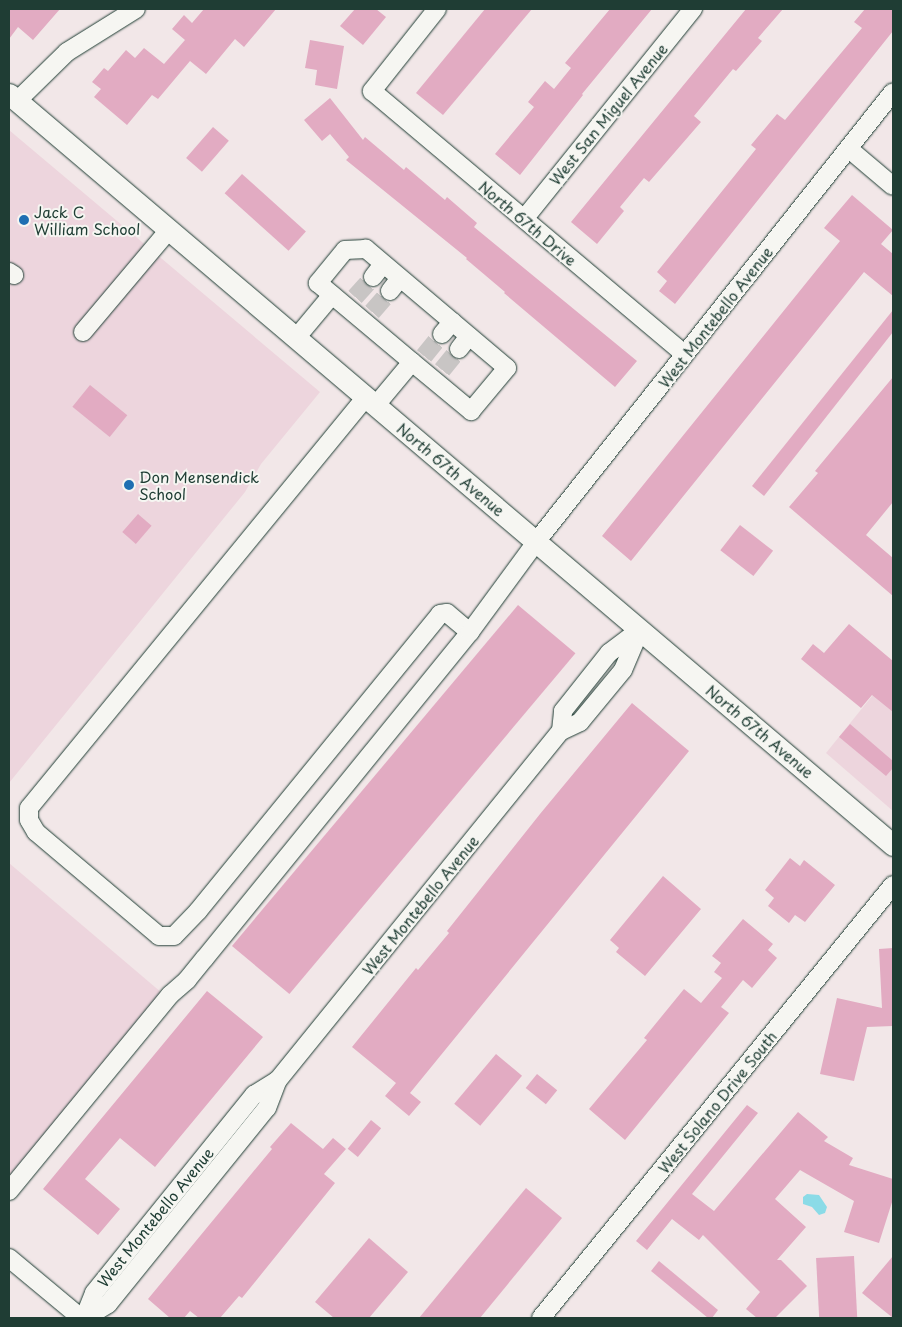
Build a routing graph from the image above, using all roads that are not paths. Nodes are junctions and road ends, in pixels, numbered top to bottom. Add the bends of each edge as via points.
1 (136, 9) edge
2 (437, 9) edge
3 (693, 9) edge
4 (893, 92) edge
5 (13, 97) edge
6 (849, 148) junction
7 (893, 186) edge
8 (524, 219) junction
9 (169, 230) junction
10 (332, 295) junction
11 (83, 332) dead end
12 (296, 338) junction
13 (685, 355) junction
14 (417, 361) junction
15 (371, 401) junction
16 (536, 542) junction
17 (640, 630) junction
18 (470, 632) junction
19 (893, 845) edge
20 (893, 885) edge
21 (9, 1191) edge
22 (9, 1258) edge
23 (83, 1318) edge
24 (541, 1318) edge

1 - 5 street via 67,52
2 - 8 street, North 67th Drive via 372,90
3 - 8 street, West San Miguel Avenue
4 - 6 street, West Montebello Avenue
5 - 9 main road, North 67th Avenue
6 - 7 street
6 - 13 street, West Montebello Avenue
8 - 13 street, North 67th Drive
9 - 11 street
9 - 12 main road, North 67th Avenue
10 - 12 street
10 - 14 street via 351,302
10 - 14 street via 318,283 345,250 366,249 378,270 395,285 464,343 507,368 471,411 438,375
12 - 15 main road, North 67th Avenue
13 - 16 street, West Montebello Avenue
14 - 15 street
15 - 16 main road, North 67th Avenue
15 - 18 street via 29,808 29,820 36,832 159,936 174,936 198,911 440,614 447,613
16 - 17 main road, North 67th Avenue
16 - 18 street, West Montebello Avenue
17 - 19 main road, North 67th Avenue
17 - 23 street, West Montebello Avenue via 623,670 580,722 561,731 278,1080 254,1095 94,1293
18 - 21 street, West Montebello Avenue via 187,980 170,995
20 - 24 street, West Solano Drive South
22 - 23 street

